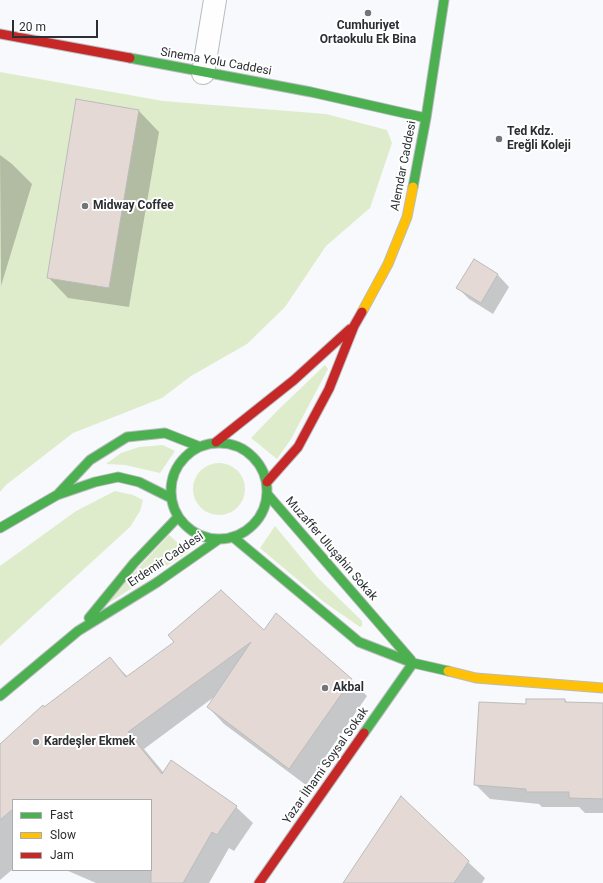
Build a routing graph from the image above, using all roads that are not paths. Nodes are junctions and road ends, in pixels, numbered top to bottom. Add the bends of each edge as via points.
1 (215, 0) edge
2 (444, 0) edge
3 (0, 34) edge
4 (203, 73) junction
5 (426, 118) junction
6 (354, 326) junction
7 (216, 442) junction
8 (198, 446) junction
9 (267, 482) junction
10 (56, 495) junction
11 (268, 495) junction
12 (171, 498) junction
13 (178, 516) junction
14 (0, 528) edge
15 (233, 537) junction
16 (219, 539) junction
17 (78, 631) junction
18 (413, 662) junction
19 (603, 688) edge
20 (0, 696) edge
21 (259, 883) edge

1 - 4 street
2 - 5 street, Alemdar Caddesi
3 - 4 street, Sinema Yolu Caddesi
4 - 5 street, Sinema Yolu Caddesi via 312,92
5 - 6 street, Alemdar Caddesi via 407,217 388,264
6 - 7 street, Alemdar Caddesi via 294,380
6 - 9 street, Alemdar Caddesi via 329,389 298,447
7 - 8 street, Alemdar Caddesi
7 - 9 street, Alemdar Caddesi via 230,443 243,448 263,469
8 - 10 street via 165,433 127,437 90,460
8 - 12 street, Alemdar Caddesi via 186,455 176,468 171,482
9 - 11 street, Alemdar Caddesi
10 - 12 street via 118,477 139,482
10 - 14 street
11 - 15 street, Muzaffer Uluşahin Sokak via 264,510 256,522 246,532
11 - 18 street, Muzaffer Uluşahin Sokak
12 - 13 street, Alemdar Caddesi
13 - 16 street, Erdemir Caddesi via 194,532 203,537
13 - 17 street, Erdemir Caddesi via 134,562
15 - 16 street, Muzaffer Uluşahin Sokak
15 - 18 street via 359,642
16 - 17 street, Erdemir Caddesi via 156,583
17 - 20 street, Erdemir Caddesi
18 - 19 street via 476,678
18 - 21 street, Yazar İlhami Soysal Sokak

